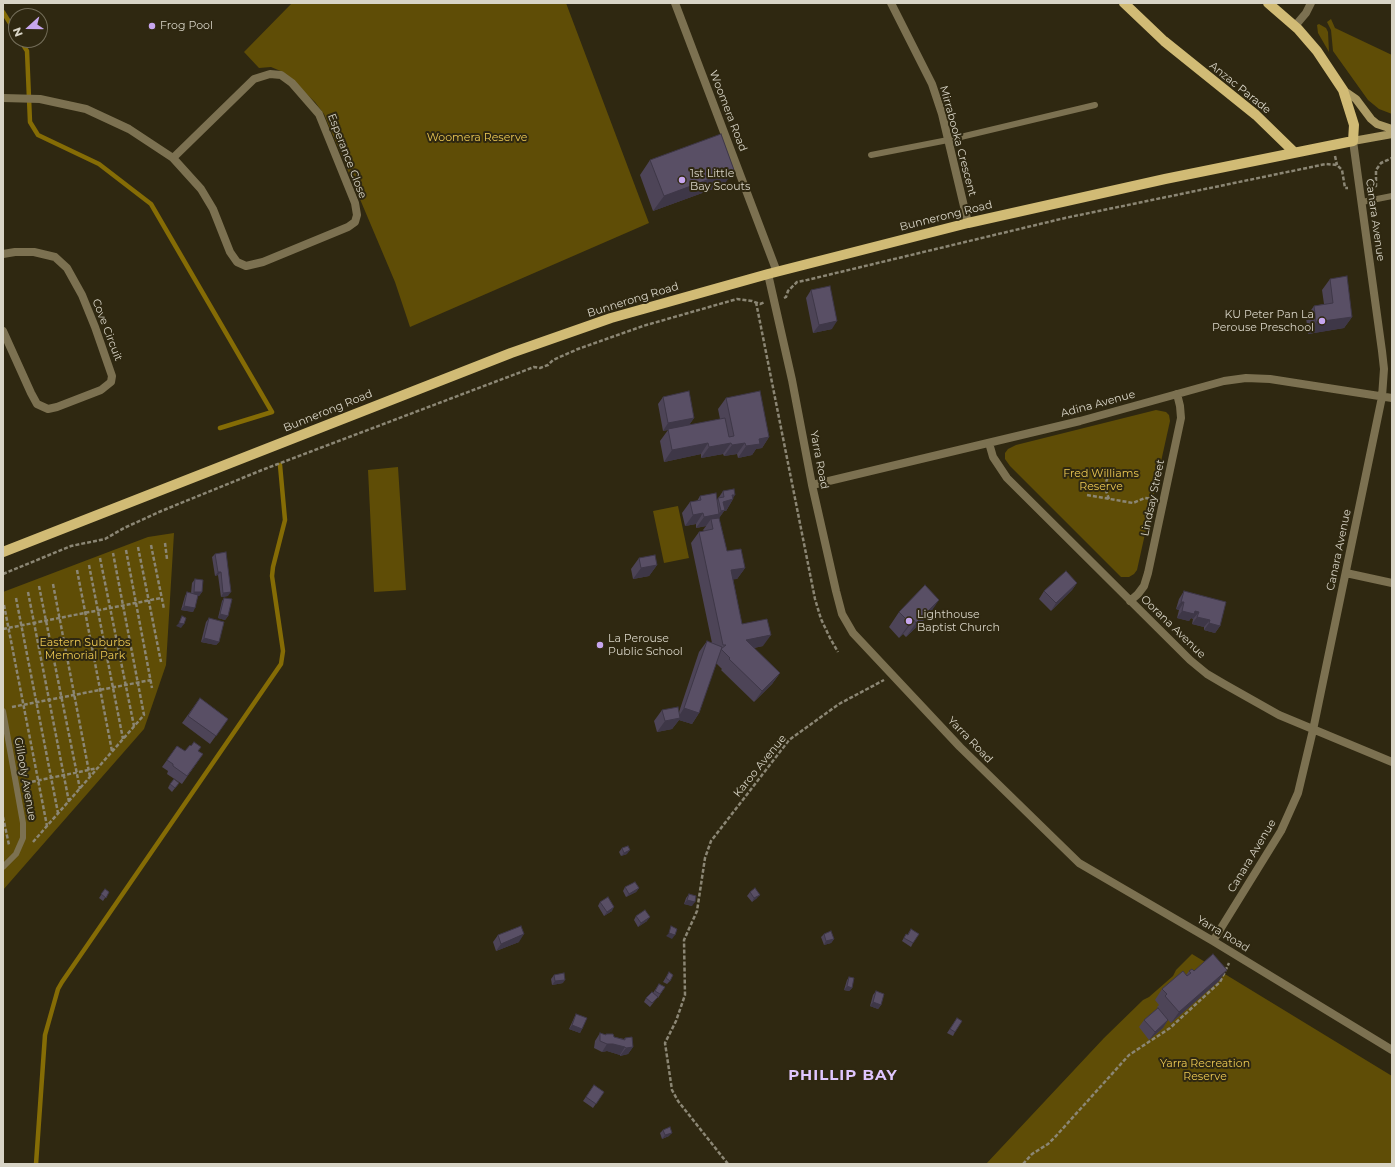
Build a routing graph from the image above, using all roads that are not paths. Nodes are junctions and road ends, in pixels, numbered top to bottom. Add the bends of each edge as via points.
1 (675, 3) edge
2 (891, 3) edge
3 (1124, 3) edge
4 (1268, 3) edge
5 (1311, 3) edge
6 (1295, 26) junction
7 (1343, 90) junction
8 (3, 98) edge
9 (1095, 106) dead end
10 (1392, 129) edge
11 (1392, 134) edge
12 (948, 140) junction
13 (1354, 141) junction
14 (1294, 152) junction
15 (871, 155) dead end
16 (173, 158) junction
17 (1392, 196) edge
18 (1362, 202) junction
19 (968, 222) junction
20 (3, 254) edge
21 (772, 273) junction
22 (3, 331) edge
23 (1177, 394) junction
24 (1382, 397) junction
25 (1392, 398) edge
26 (989, 443) junction
27 (812, 485) junction
28 (3, 552) edge
29 (1346, 573) junction
30 (1392, 583) edge
31 (1130, 601) junction
32 (3, 711) edge
33 (1313, 730) junction
34 (1392, 762) edge
35 (3, 868) edge
36 (1212, 941) junction
37 (1392, 1050) edge

1 - 21 street, Woomera Road
2 - 12 street, Mirrabooka Crescent via 932,84
3 - 14 main road, Anzac Parade via 1164,41 1256,115
4 - 6 main road
5 - 6 street
6 - 7 main road via 1317,51
7 - 10 main road via 1356,99 1377,124
7 - 13 main road via 1354,125
8 - 16 street, Esperance Close via 40,99 86,109 129,129
9 - 12 lane
11 - 13 main road
12 - 15 lane
12 - 19 street, Mirrabooka Crescent
13 - 14 main road
13 - 18 street, Canara Avenue
14 - 19 main road, Bunnerong Road
16 - 16 street, Esperance Close via 201,189 213,209 230,252 237,262 246,266 263,262 355,222 355,203 319,114 292,83 281,75 270,74 254,79
17 - 18 lane
18 - 24 street, Canara Avenue via 1384,369
19 - 21 main road, Bunnerong Road
20 - 22 street, Cove Circuit via 34,252 55,257 67,268 95,327 112,376 111,382 101,390 56,407 48,409 37,404
21 - 27 street, Yarra Road via 774,299
21 - 28 main road, Bunnerong Road via 611,318 511,353
23 - 24 street, Adina Avenue via 1224,381 1246,378 1270,379
23 - 26 street, Adina Avenue
23 - 31 street, Lindsay Street via 1181,418 1148,573 1144,586
24 - 25 street, Adina Avenue
24 - 29 street, Canara Avenue
26 - 27 street, Adina Avenue
26 - 31 street, Oorana Avenue via 993,457 1007,478
27 - 36 street, Yarra Road via 842,614 852,633 960,747 1079,863
29 - 30 street
29 - 33 street, Canara Avenue
31 - 33 street, Oorana Avenue via 1207,674 1279,715
32 - 35 lane, Gillooly Avenue via 23,823 23,838 16,854
33 - 34 street, Oorana Avenue
33 - 36 street, Canara Avenue via 1298,793 1282,831
36 - 37 street, Yarra Road

